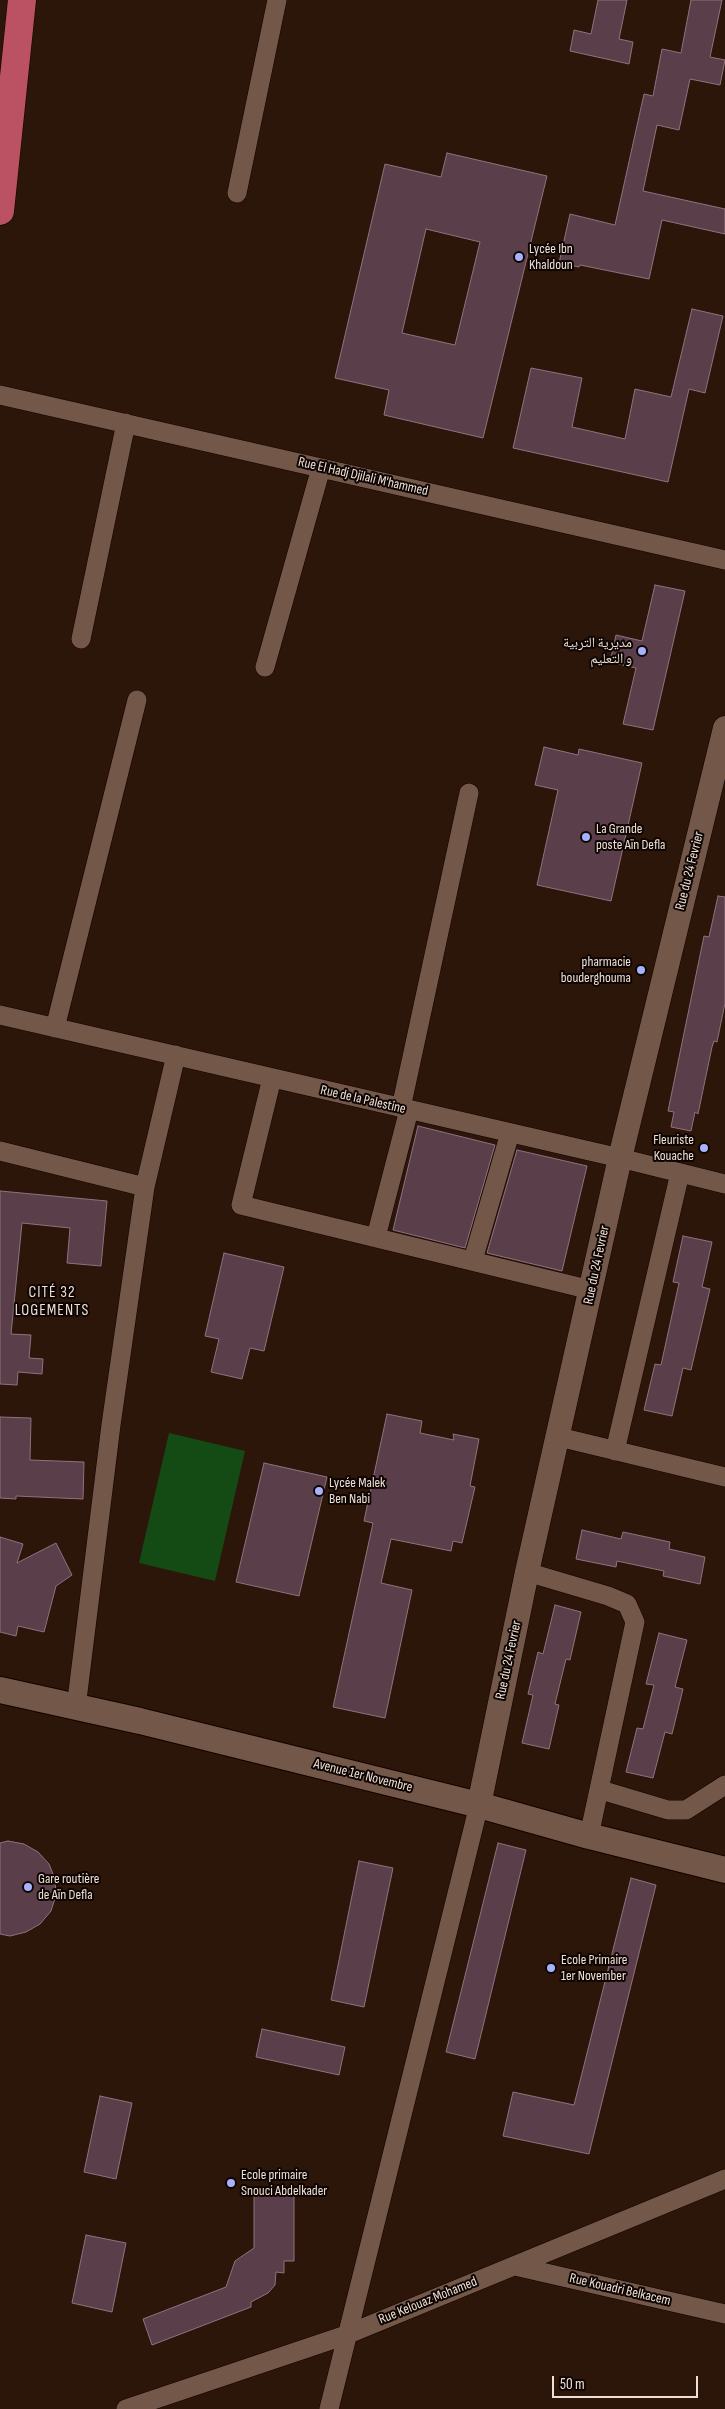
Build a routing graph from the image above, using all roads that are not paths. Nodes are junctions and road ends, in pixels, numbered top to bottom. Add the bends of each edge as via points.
1 (22, 0) edge
2 (278, 0) edge
3 (237, 193) dead end
4 (0, 211) edge
5 (0, 395) edge
6 (126, 423) junction
7 (321, 468) junction
8 (725, 560) edge
9 (81, 639) dead end
10 (265, 667) dead end
11 (137, 700) dead end
12 (725, 728) edge
13 (469, 793) dead end
14 (0, 1015) edge
15 (55, 1028) junction
16 (176, 1055) junction
17 (272, 1078) junction
18 (405, 1110) junction
19 (510, 1133) junction
20 (0, 1151) edge
21 (620, 1158) junction
22 (680, 1173) junction
23 (725, 1184) edge
24 (146, 1188) junction
25 (376, 1237) junction
26 (473, 1260) junction
27 (591, 1290) junction
28 (559, 1437) junction
29 (615, 1451) junction
30 (725, 1477) edge
31 (527, 1572) junction
32 (0, 1690) edge
33 (76, 1708) junction
34 (725, 1785) edge
35 (600, 1790) junction
36 (478, 1805) junction
37 (589, 1836) junction
38 (725, 1870) edge
39 (725, 2178) edge
40 (515, 2266) junction
41 (725, 2314) edge
42 (346, 2335) junction
43 (126, 2409) edge
44 (329, 2409) edge

1 - 4 highway
2 - 3 street
5 - 6 street, Rue El Hadj Djilali M'hammed
6 - 7 street, Rue El Hadj Djilali M'hammed
6 - 9 street
7 - 8 street, Rue El Hadj Djilali M'hammed
7 - 10 street
11 - 15 street
12 - 21 street, Rue du 24 Fevrier
13 - 18 street
14 - 15 street, Rue de la Palestine
15 - 16 street, Rue de la Palestine
16 - 17 street, Rue de la Palestine
16 - 24 street
17 - 18 street, Rue de la Palestine
17 - 25 street via 241,1205
18 - 19 street, Rue de la Palestine
18 - 25 street
19 - 21 street, Rue de la Palestine
19 - 26 street
20 - 24 street
21 - 22 street, Rue de la Palestine
21 - 27 street, Rue du 24 Fevrier
22 - 23 street, Rue de la Palestine
22 - 29 street
24 - 33 street via 111,1425
25 - 26 street
26 - 27 street
27 - 28 street, Rue du 24 Fevrier
28 - 29 street
28 - 31 street, Rue du 24 Fevrier
29 - 30 street
31 - 35 street via 626,1604 635,1622
31 - 36 street, Rue du 24 Fevrier
32 - 33 main road, Avenue 1er Novembre
33 - 36 main road, Avenue 1er Novembre
34 - 35 street via 686,1810 668,1810
35 - 37 street
36 - 37 main road, Avenue 1er Novembre
36 - 42 street
37 - 38 main road, Avenue 1er Novembre
39 - 40 street, Rue Kelouaz Mohamed
40 - 41 street, Rue Kouadri Belkacem
40 - 42 street, Rue Kelouaz Mohamed
42 - 43 street, Rue Kelouaz Mohamed
42 - 44 street

